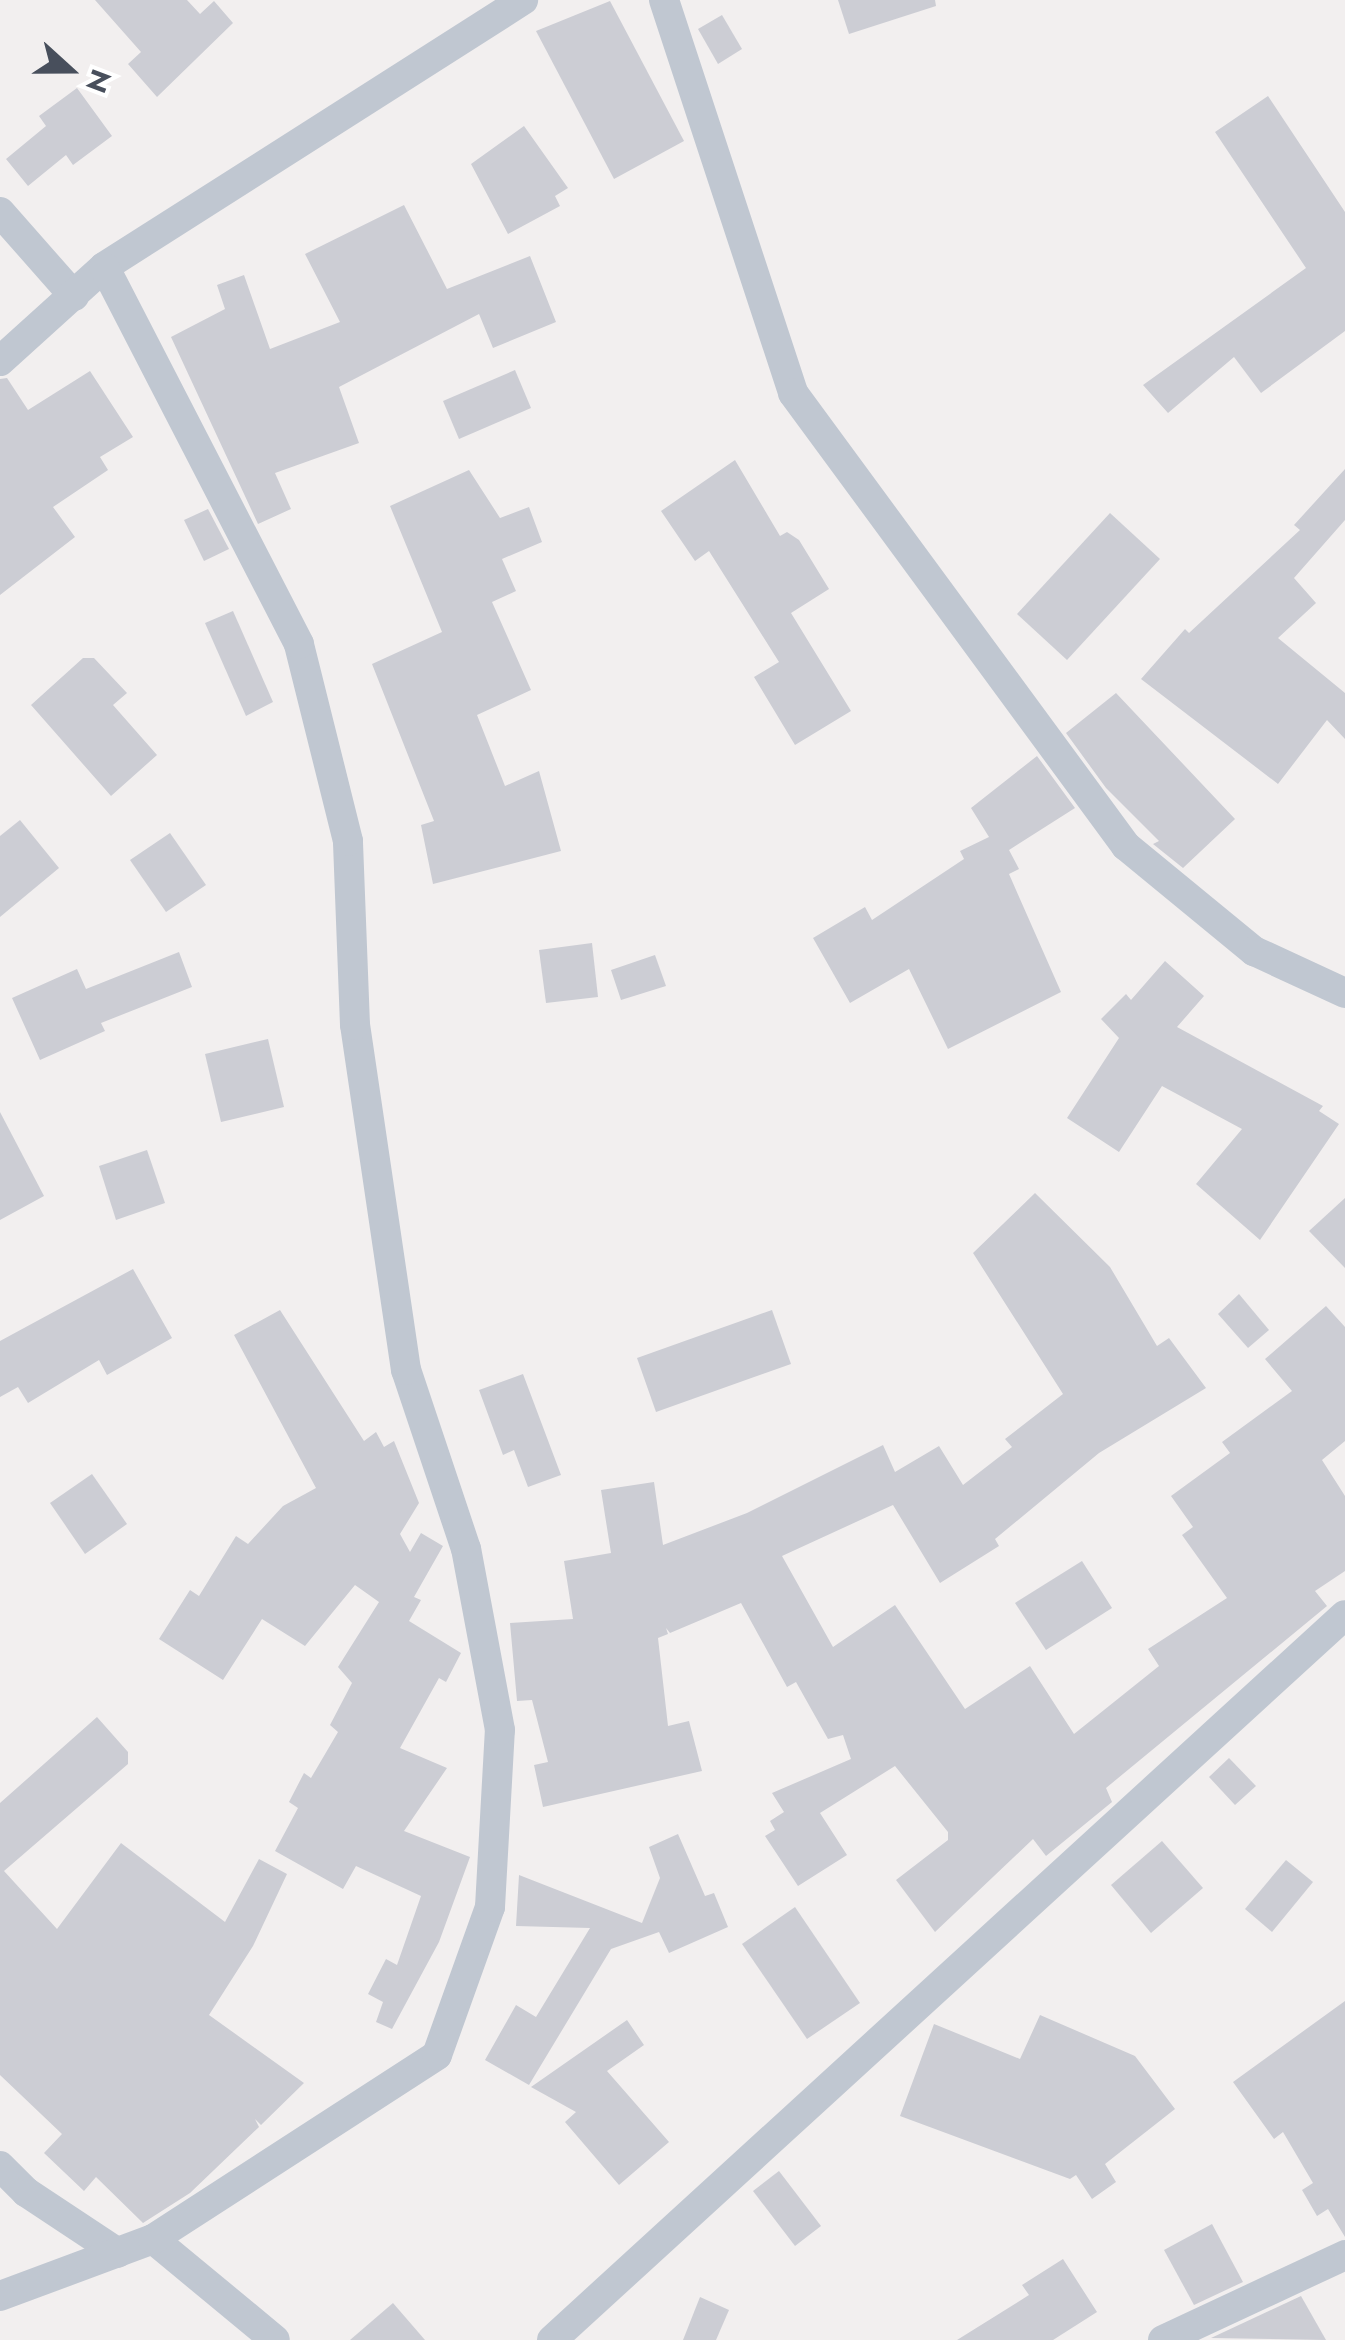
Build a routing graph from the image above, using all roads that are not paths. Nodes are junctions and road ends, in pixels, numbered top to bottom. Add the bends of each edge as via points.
1 (523, 0) edge
2 (664, 0) edge
3 (0, 212) edge
4 (104, 267) junction
5 (74, 296) junction
6 (0, 361) edge
7 (1345, 994) edge
8 (1345, 1615) edge
9 (0, 2166) edge
10 (153, 2239) junction
11 (118, 2253) junction
12 (1345, 2255) edge
13 (0, 2296) edge
14 (275, 2340) edge
15 (552, 2340) edge
16 (1162, 2340) edge

1 - 4 street
2 - 7 street via 794,394 1126,846 1254,951
3 - 5 street
4 - 5 street
4 - 10 street via 299,644 348,841 355,1025 406,1370 466,1549 500,1730 490,1907 437,2055
5 - 6 street
8 - 15 street
9 - 11 street via 26,2192
10 - 11 street
10 - 14 street
11 - 13 street
12 - 16 street

